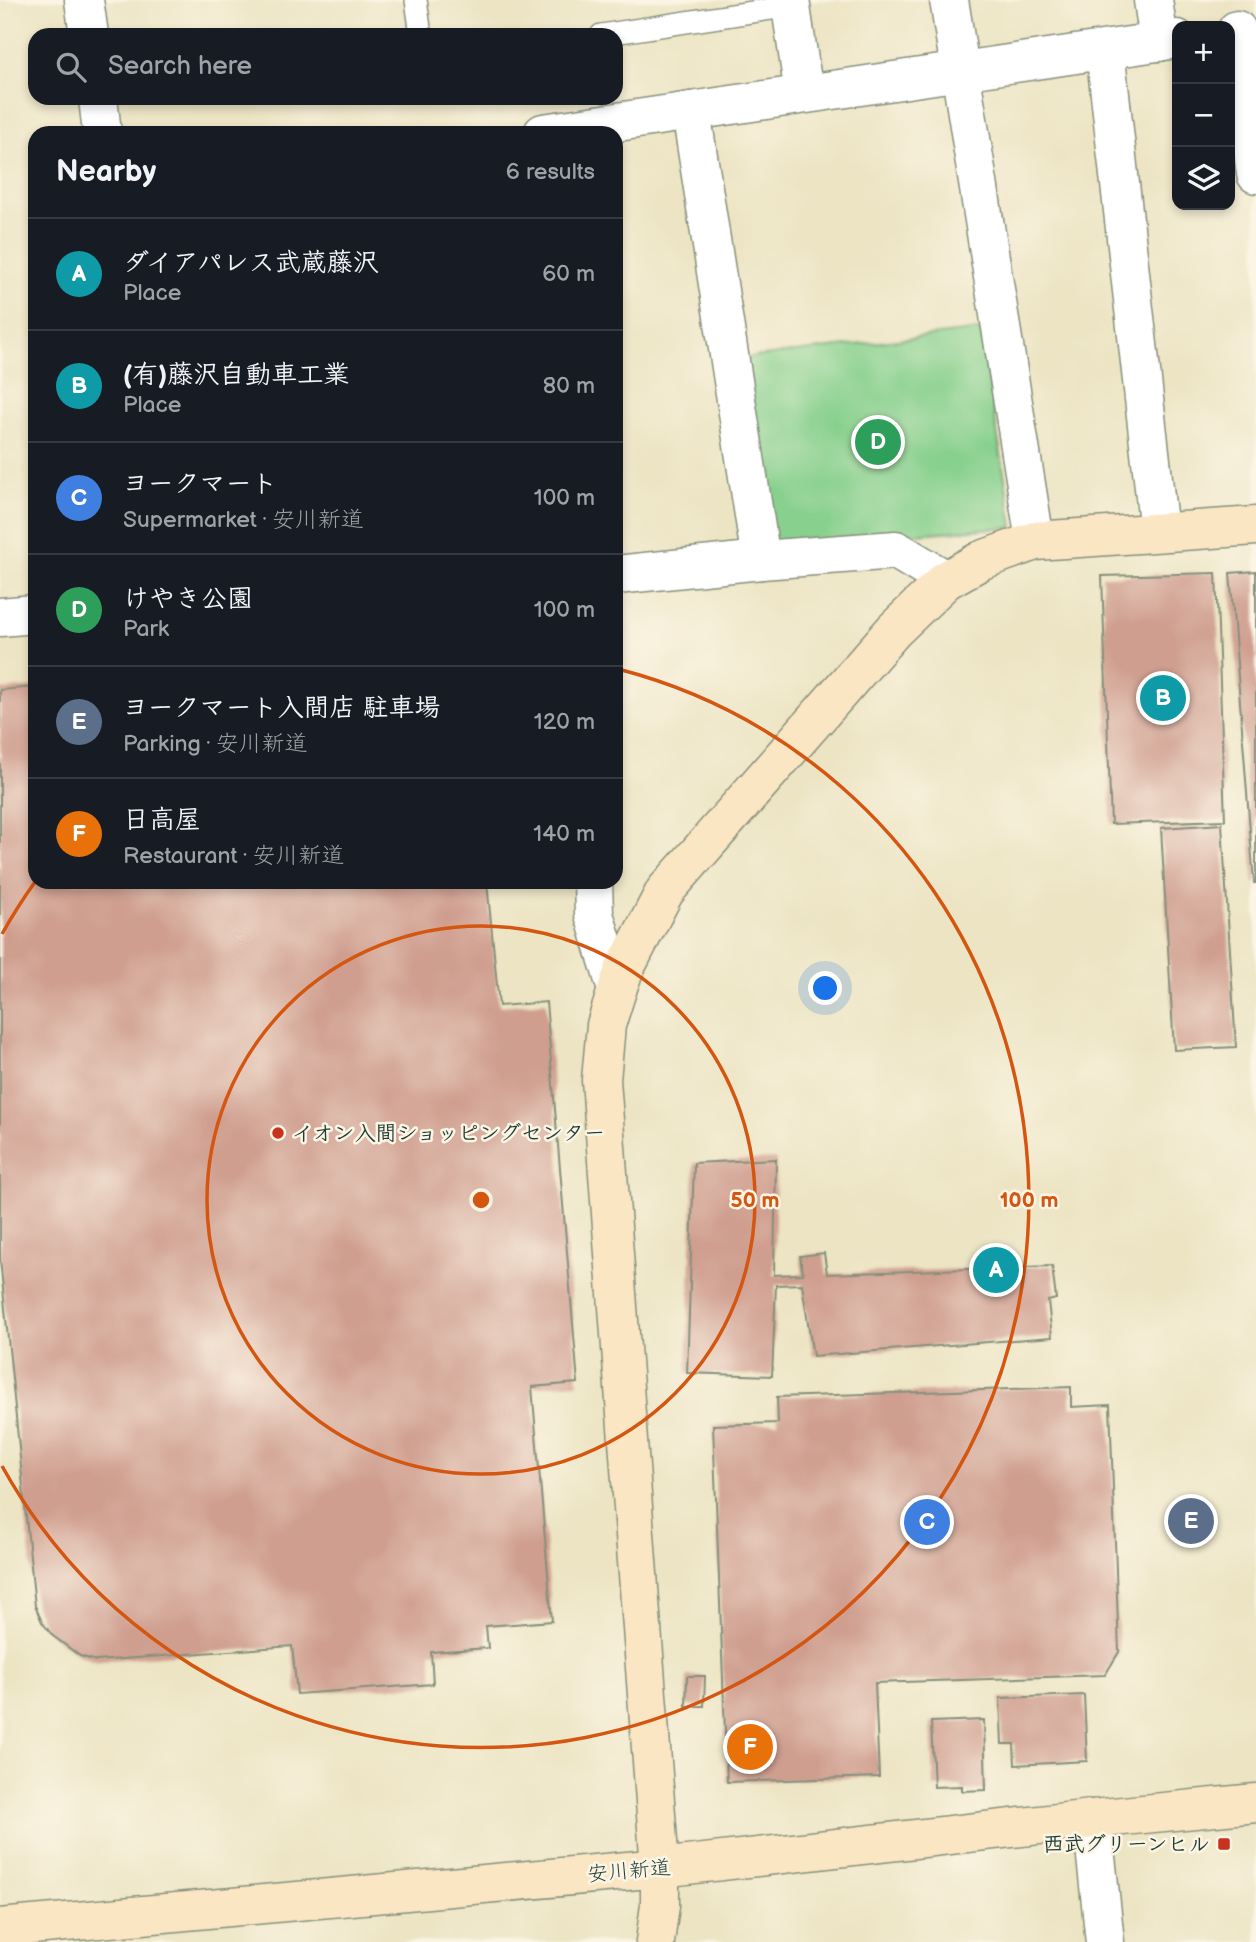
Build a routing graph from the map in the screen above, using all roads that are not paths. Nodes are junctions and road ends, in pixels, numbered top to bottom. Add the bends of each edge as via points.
1 (85, 0) edge
2 (416, 0) edge
3 (948, 0) edge
4 (1153, 0) edge
5 (790, 3) edge
6 (88, 28) edge
7 (420, 28) edge
8 (1241, 30) edge
9 (623, 31) edge
10 (1168, 40) edge
11 (1105, 50) junction
12 (960, 71) junction
13 (804, 94) junction
14 (99, 105) edge
15 (691, 111) junction
16 (101, 126) edge
17 (590, 126) edge
18 (1256, 174) edge
19 (1256, 526) edge
20 (1159, 532) junction
21 (1035, 541) junction
22 (761, 560) junction
23 (623, 574) edge
24 (947, 580) junction
25 (28, 615) edge
26 (0, 617) edge
27 (593, 889) edge
28 (617, 990) junction
29 (1256, 1803) edge
30 (1092, 1819) junction
31 (660, 1868) junction
32 (0, 1928) edge
33 (655, 1942) edge
34 (1105, 1942) edge

1 - 6 street
2 - 7 lane
3 - 12 street
4 - 10 street
5 - 9 lane
5 - 13 street
8 - 18 street
10 - 11 street
11 - 12 street
11 - 20 street
12 - 13 street
12 - 21 street
13 - 15 street
14 - 16 street
15 - 17 street
15 - 22 street
19 - 20 street
20 - 21 street
21 - 24 street via 982,560
22 - 23 street
22 - 24 street via 896,550
24 - 28 street via 894,630 665,891
25 - 26 street
27 - 28 street via 594,914
28 - 31 street via 606,1025 601,1080
29 - 30 street, 安川新道
30 - 31 street, 安川新道
30 - 34 street
31 - 32 street, 安川新道
31 - 33 street

